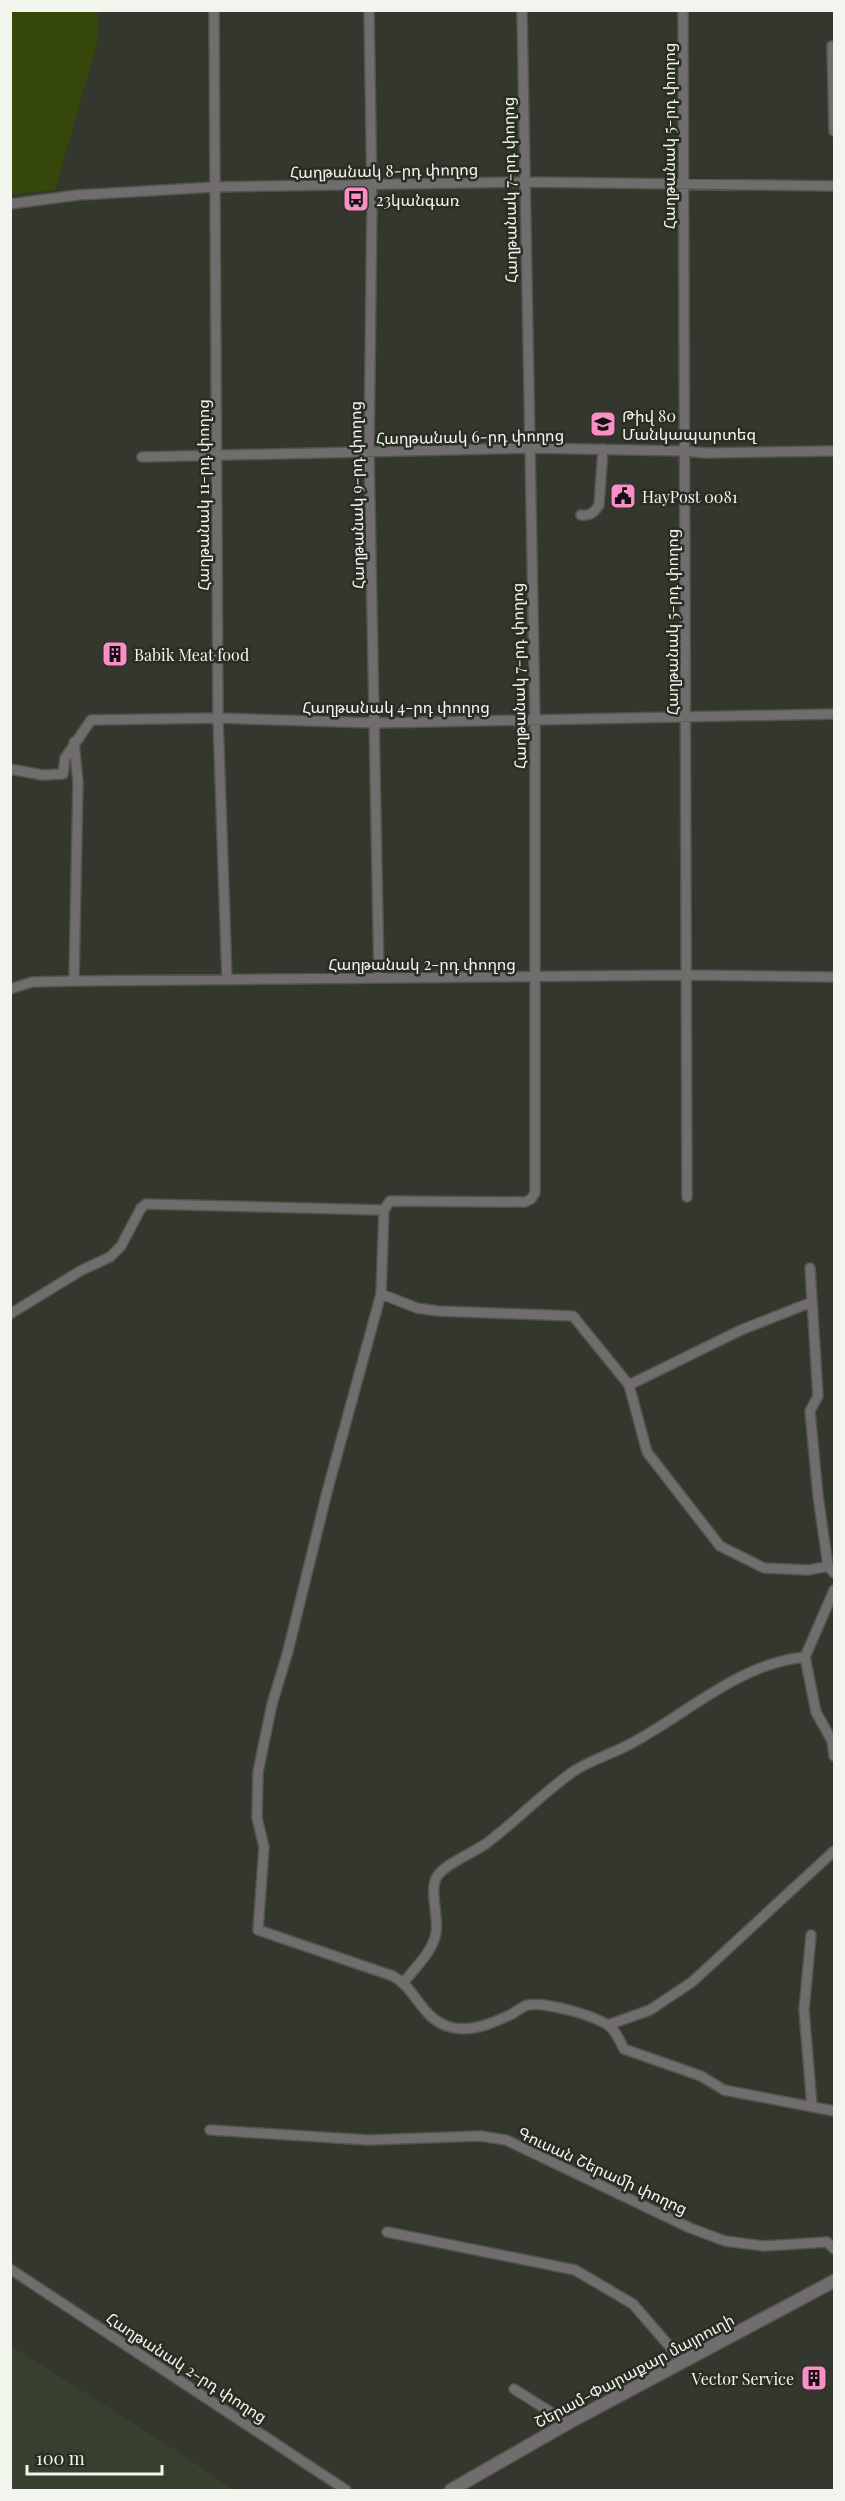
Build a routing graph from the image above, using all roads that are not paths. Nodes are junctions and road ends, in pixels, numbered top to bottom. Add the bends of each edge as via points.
1 (214, 10) edge
2 (369, 10) edge
3 (522, 10) edge
4 (683, 10) edge
5 (832, 46) dead end
6 (834, 131) edge
7 (524, 182) junction
8 (682, 185) junction
9 (372, 186) junction
10 (834, 186) edge
11 (215, 187) junction
12 (10, 204) edge
13 (529, 448) junction
14 (603, 449) junction
15 (686, 451) junction
16 (834, 451) edge
17 (369, 453) junction
18 (216, 455) junction
19 (142, 458) dead end
20 (581, 515) dead end
21 (834, 714) edge
22 (686, 717) junction
23 (219, 718) junction
24 (535, 720) junction
25 (375, 723) junction
26 (74, 742) junction
27 (10, 769) edge
28 (686, 975) junction
29 (535, 977) junction
30 (834, 977) edge
31 (379, 978) junction
32 (227, 980) junction
33 (74, 981) junction
34 (10, 989) edge
35 (687, 1197) dead end
36 (384, 1210) junction
37 (810, 1268) dead end
38 (381, 1294) junction
39 (812, 1302) junction
40 (10, 1314) edge
41 (629, 1385) junction
42 (831, 1569) edge
43 (834, 1590) edge
44 (805, 1657) junction
45 (833, 1741) edge
46 (834, 1756) edge
47 (834, 1851) edge
48 (811, 1935) dead end
49 (404, 1982) junction
50 (608, 2025) junction
51 (812, 2106) junction
52 (834, 2112) edge
53 (210, 2130) dead end
54 (387, 2232) dead end
55 (834, 2249) edge
56 (10, 2269) edge
57 (834, 2281) edge
58 (683, 2361) junction
59 (514, 2389) dead end
60 (568, 2423) junction
61 (346, 2490) edge
62 (451, 2490) edge

1 - 11 street, Հաղթանակ 11-րդ փողոց
2 - 9 street, Հաղթանակ 9-րդ փողոց
3 - 7 street, Հաղթանակ 7-րդ փողոց
4 - 8 street, Հաղթանակ 5-րդ փողոց
5 - 6 street
7 - 8 street, Հաղթանակ 8-րդ փողոց
7 - 9 street, Հաղթանակ 8-րդ փողոց
7 - 13 street, Հաղթանակ 7-րդ փողոց
8 - 10 street, Հաղթանակ 8-րդ փողոց
8 - 15 street, Հաղթանակ 5-րդ փողոց
9 - 11 street, Հաղթանակ 8-րդ փողոց
9 - 17 street, Հաղթանակ 9-րդ փողոց
11 - 12 street, Հաղթանակ 8-րդ փողոց via 78,195
11 - 18 street, Հաղթանակ 11-րդ փողոց
13 - 14 street, Հաղթանակ 6-րդ փողոց
13 - 17 street, Հաղթանակ 6-րդ փողոց
13 - 24 street, Հաղթանակ 7-րդ փողոց
14 - 15 street, Հաղթանակ 6-րդ փողոց
14 - 20 street via 599,505 588,516
15 - 16 street, Հաղթանակ 6-րդ փողոց
15 - 22 street, Հաղթանակ 5-րդ փողոց
17 - 18 street, Հաղթանակ 6-րդ փողոց
17 - 25 street, Հաղթանակ 9-րդ փողոց
18 - 19 street, Հաղթանակ 6-րդ փողոց
18 - 23 street, Հաղթանակ 11-րդ փողոց
21 - 22 street, Հաղթանակ 4-րդ փողոց
22 - 24 street, Հաղթանակ 4-րդ փողոց
22 - 28 street, Հաղթանակ 5-րդ փողոց
23 - 25 street, Հաղթանակ 4-րդ փողոց
23 - 26 street, Հաղթանակ 4-րդ փողոց via 91,720
23 - 32 street, Հաղթանակ 11-րդ փողոց
24 - 25 street, Հաղթանակ 4-րդ փողոց
24 - 29 street, Հաղթանակ 7-րդ փողոց
25 - 31 street, Հաղթանակ 9-րդ փողոց
26 - 27 street, Հաղթանակ 4-րդ փողոց via 65,758 63,774
26 - 33 street via 78,782
28 - 29 street, Հաղթանակ 2-րդ փողոց
28 - 30 street, Հաղթանակ 2-րդ փողոց
28 - 35 street, Հաղթանակ 5-րդ փողոց
29 - 31 street, Հաղթանակ 2-րդ փողոց
29 - 36 street, Հաղթանակ 7-րդ փողոց via 535,1193 525,1202 390,1201
31 - 32 street, Հաղթանակ 2-րդ փողոց
32 - 33 street, Հաղթանակ 2-րդ փողոց
33 - 34 street, Հաղթանակ 2-րդ փողոց via 33,982
36 - 38 street
36 - 40 street via 152,1202 141,1208 110,1257
37 - 39 street
38 - 41 street via 417,1308 438,1311 573,1317
38 - 49 street via 272,1704 258,1772 257,1818 264,1847 258,1930
39 - 41 street via 741,1329
39 - 42 street via 818,1396 810,1411 818,1496
41 - 42 street via 646,1452 720,1546 764,1568
43 - 44 street
44 - 45 street via 816,1712
44 - 49 street via 756,1670 706,1696 633,1743 573,1772 489,1841 446,1868 433,1885 438,1916 436,1935
45 - 46 street
47 - 50 street via 692,1982 651,2010
48 - 51 street via 804,2010
49 - 50 street via 426,2014 452,2028 469,2029 528,2006 548,2006
50 - 51 street via 624,2049 701,2076 724,2090
51 - 52 street
53 - 55 street, Գուսան Շերամի փողոց via 368,2140 480,2136 506,2140 725,2241 764,2246 827,2242
54 - 58 street via 574,2270 633,2304
56 - 61 street, Հաղթանակ 2-րդ փողոց
57 - 58 street, Շերամ-Փարաքար մայրուղի
58 - 60 street, Շերամ-Փարաքար մայրուղի
59 - 60 street
60 - 62 street, Շերամ-Փարաքար մայրուղի

